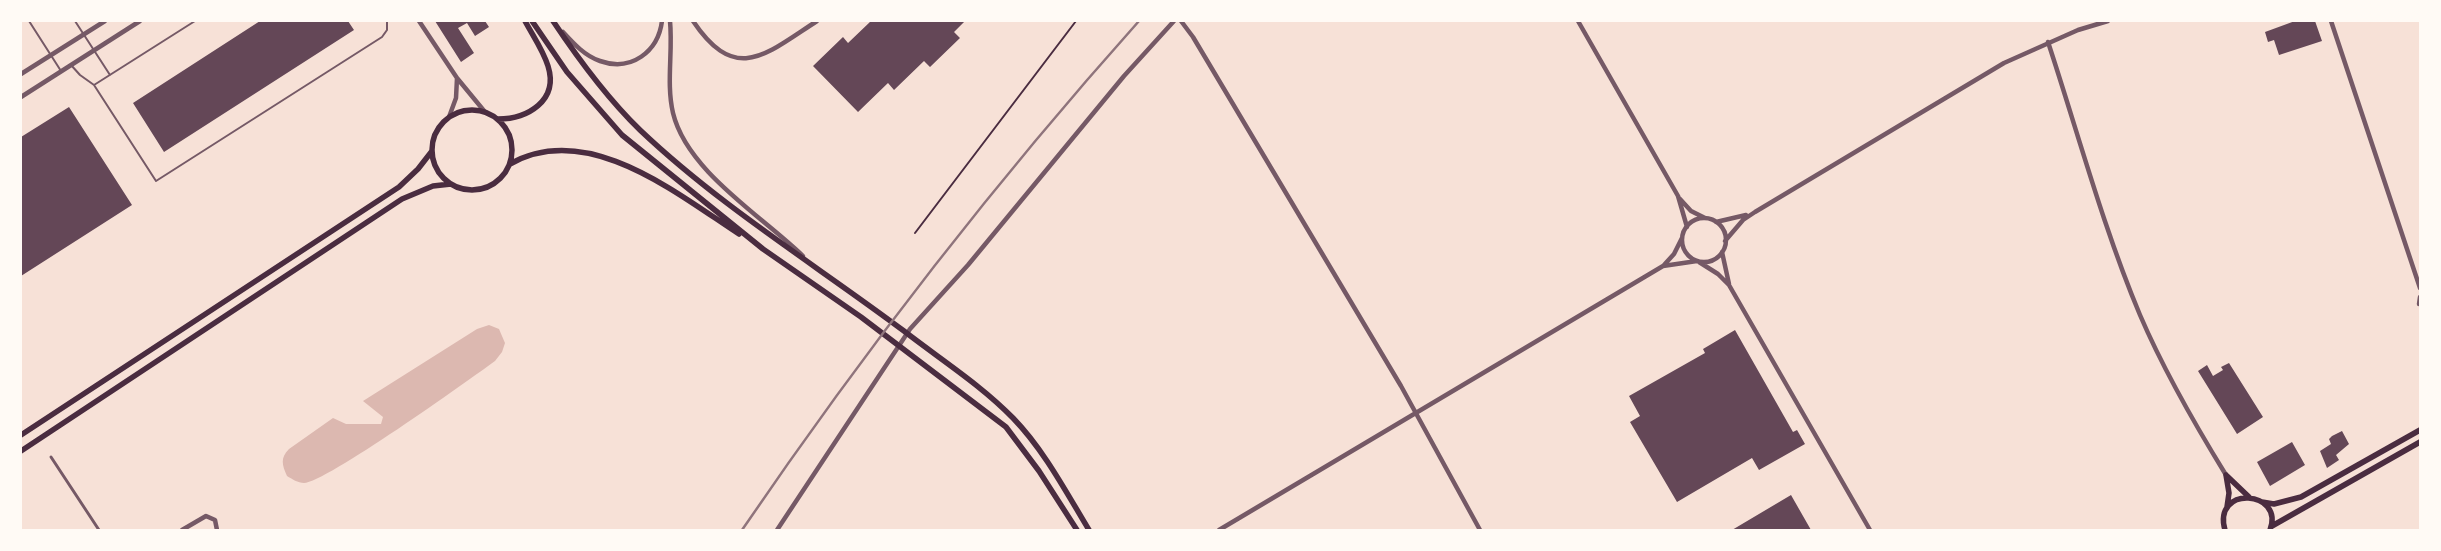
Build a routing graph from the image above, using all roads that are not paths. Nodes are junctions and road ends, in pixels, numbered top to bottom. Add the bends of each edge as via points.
1 (29, 21) edge
2 (74, 21) edge
3 (105, 21) edge
4 (140, 21) edge
5 (195, 21) edge
6 (387, 21) edge
7 (419, 21) edge
8 (525, 21) edge
9 (532, 21) edge
10 (554, 21) edge
11 (662, 21) edge
12 (670, 21) edge
13 (693, 21) edge
14 (817, 21) edge
15 (1174, 21) edge
16 (1181, 21) edge
17 (1578, 21) edge
18 (2108, 21) edge
19 (2331, 21) edge
20 (83, 35) junction
21 (2048, 42) junction
22 (94, 50) junction
23 (51, 56) junction
24 (71, 65) junction
25 (61, 71) junction
26 (21, 74) edge
27 (110, 75) junction
28 (457, 78) junction
29 (94, 85) junction
30 (21, 97) edge
31 (485, 112) junction
32 (449, 117) junction
33 (498, 119) junction
34 (432, 151) junction
35 (510, 164) junction
36 (451, 184) junction
37 (1678, 196) junction
38 (1755, 212) junction
39 (1707, 219) junction
40 (1716, 222) junction
41 (1687, 227) junction
42 (1683, 236) junction
43 (1726, 241) junction
44 (763, 249) junction
45 (1722, 252) junction
46 (1698, 261) junction
47 (809, 262) junction
48 (1663, 266) junction
49 (1729, 285) junction
50 (2420, 288) edge
51 (2420, 297) edge
52 (2419, 304) edge
53 (1416, 414) junction
54 (2420, 430) edge
55 (21, 435) edge
56 (2420, 442) edge
57 (21, 451) edge
58 (51, 457) dead end
59 (2226, 475) junction
60 (2249, 497) junction
61 (2262, 502) junction
62 (2226, 509) junction
63 (2271, 528) edge
64 (99, 530) edge
65 (182, 530) edge
66 (217, 530) edge
67 (777, 530) edge
68 (1077, 530) edge
69 (1090, 530) edge
70 (1219, 530) edge
71 (1480, 530) edge
72 (1870, 530) edge
73 (2225, 530) edge

1 - 23 lane
2 - 20 lane
3 - 20 street
4 - 22 street
5 - 27 lane
6 - 29 lane via 387,30 382,37 156,181
7 - 28 street
8 - 33 main road via 549,68 548,91 540,104 526,115
9 - 44 main road via 567,72 622,136
10 - 11 street via 589,56 612,64 638,60 649,52 657,41
10 - 47 main road via 583,66 639,129 722,198
12 - 47 street via 673,114 690,149 713,175
13 - 14 street via 716,50 741,59 769,52
15 - 67 street via 910,329
16 - 53 street
17 - 37 street
18 - 21 street
19 - 50 street
20 - 22 lane
20 - 23 street
21 - 38 street via 2004,63
21 - 59 street via 2112,242 2140,315 2174,387
22 - 24 street
22 - 27 lane
23 - 25 lane
23 - 26 street
24 - 25 street
24 - 29 lane
25 - 30 street
27 - 29 lane
28 - 31 street
28 - 32 street via 456,98
31 - 32 main road via 460,111
31 - 33 main road
32 - 34 main road via 437,132
33 - 35 main road via 511,140
34 - 36 main road via 434,164
34 - 55 main road via 399,186
35 - 36 main road via 492,185 471,189
35 - 44 main road via 526,155 560,151 619,162 646,174
36 - 57 main road via 424,189 402,199
37 - 39 street
37 - 41 street
38 - 40 street
38 - 43 street via 1743,220
39 - 40 street
39 - 41 street via 1696,220
40 - 43 street
41 - 42 street
42 - 46 street via 1685,251
42 - 48 street
43 - 45 street
44 - 68 main road via 861,317 1006,426
45 - 46 street via 1712,260
45 - 49 street
46 - 48 street
46 - 49 street
47 - 69 main road via 1012,417 1037,447
48 - 53 street
49 - 72 street
51 - 52 street
53 - 70 street
53 - 71 street
54 - 61 main road via 2300,497 2274,504
56 - 63 main road
58 - 64 street
59 - 60 main road
59 - 62 main road via 2229,493
60 - 61 main road
60 - 62 main road via 2240,498
61 - 63 main road via 2271,512
62 - 73 main road via 2223,519
65 - 66 street via 206,516 215,520

